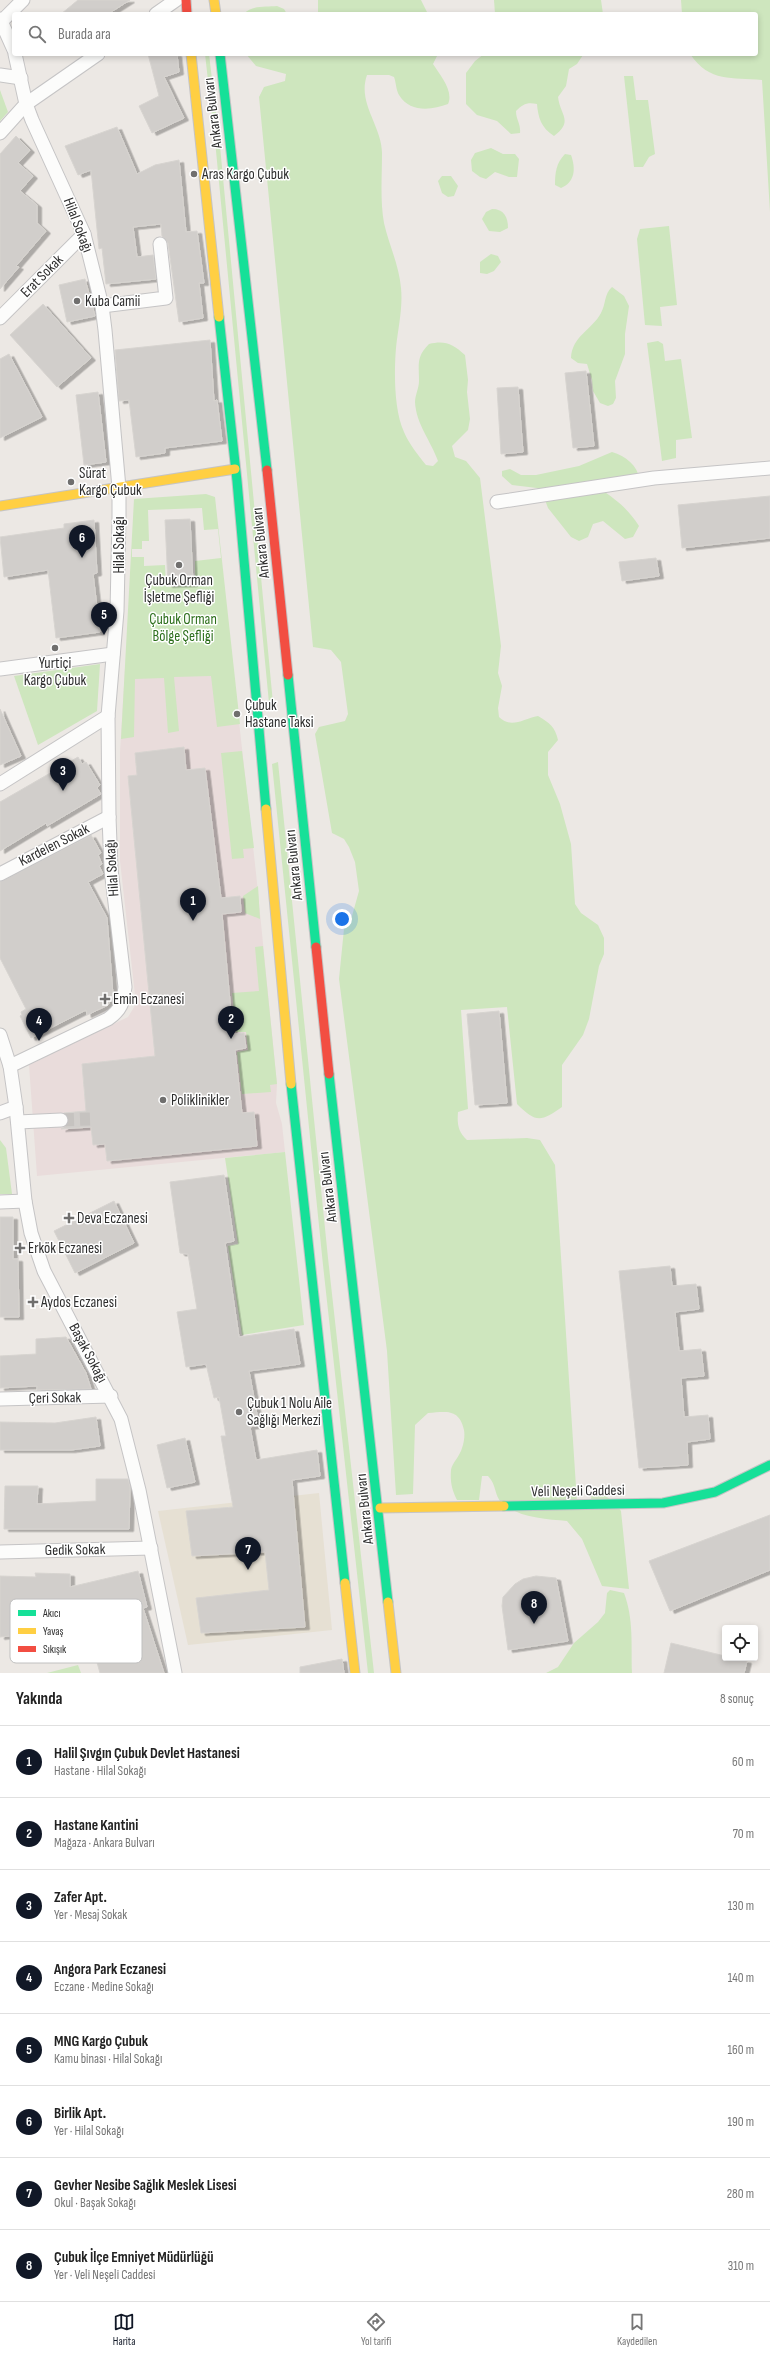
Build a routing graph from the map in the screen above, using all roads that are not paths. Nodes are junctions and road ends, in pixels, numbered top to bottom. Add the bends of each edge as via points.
1 (24, 0) edge
2 (176, 0) edge
3 (186, 0) edge
4 (214, 0) edge
5 (159, 12) edge
6 (187, 12) edge
7 (216, 12) edge
8 (1, 21) edge
9 (12, 46) edge
10 (16, 56) edge
11 (95, 56) edge
12 (191, 56) edge
13 (220, 56) edge
14 (0, 75) edge
15 (21, 78) junction
16 (26, 104) junction
17 (0, 133) edge
18 (84, 234) junction
19 (160, 244) dead end
20 (102, 306) junction
21 (0, 318) edge
22 (770, 468) edge
23 (236, 469) junction
24 (119, 488) junction
25 (497, 502) dead end
26 (0, 506) edge
27 (113, 654) junction
28 (0, 669) edge
29 (108, 716) junction
30 (0, 784) edge
31 (109, 817) junction
32 (0, 874) edge
33 (0, 1035) edge
34 (10, 1066) junction
35 (16, 1107) junction
36 (0, 1113) edge
37 (61, 1120) tunnel mouth
38 (18, 1122) junction
39 (25, 1201) junction
40 (0, 1202) edge
41 (111, 1396) junction
42 (0, 1399) edge
43 (770, 1465) edge
44 (380, 1508) junction
45 (151, 1548) junction
46 (0, 1552) edge
47 (175, 1673) edge
48 (355, 1673) edge
49 (396, 1673) edge

1 - 8 street
2 - 5 street
3 - 6 main road
4 - 7 main road
8 - 9 street
10 - 15 street, Hilal Sokağı
11 - 16 street
12 - 23 main road, Ankara Bulvarı
13 - 44 main road, Ankara Bulvarı via 265,447 335,1130
14 - 15 street
15 - 16 street, Hilal Sokağı
16 - 17 street
16 - 18 street, Hilal Sokağı
18 - 20 street, Hilal Sokağı
18 - 21 street, Erat Sokak
19 - 20 street via 166,298
20 - 24 street, Hilal Sokağı
22 - 25 street via 654,478
23 - 24 main road
23 - 48 main road, Ankara Bulvarı via 293,1109
24 - 26 main road
24 - 27 street, Hilal Sokağı via 119,566
27 - 28 street
27 - 29 street, Hilal Sokağı
29 - 30 street
29 - 31 street, Hilal Sokağı
31 - 32 street, Kardelen Sokak
31 - 34 street, Hilal Sokağı via 111,869 125,988 123,1002 119,1011 108,1019
33 - 34 street, Başak Sokağı
34 - 35 street, Başak Sokağı
35 - 36 street
35 - 38 street, Başak Sokağı
37 - 38 street
38 - 39 street, Başak Sokağı
39 - 40 street
39 - 41 street, Başak Sokağı via 31,1234 44,1270
41 - 42 street, Çeri Sokak
41 - 45 street, Başak Sokağı via 121,1419
43 - 44 main road, Veli Neşeli Caddesi via 715,1492 663,1503
44 - 49 main road, Ankara Bulvarı
45 - 46 street, Gedik Sokak
45 - 47 street, Başak Sokağı

